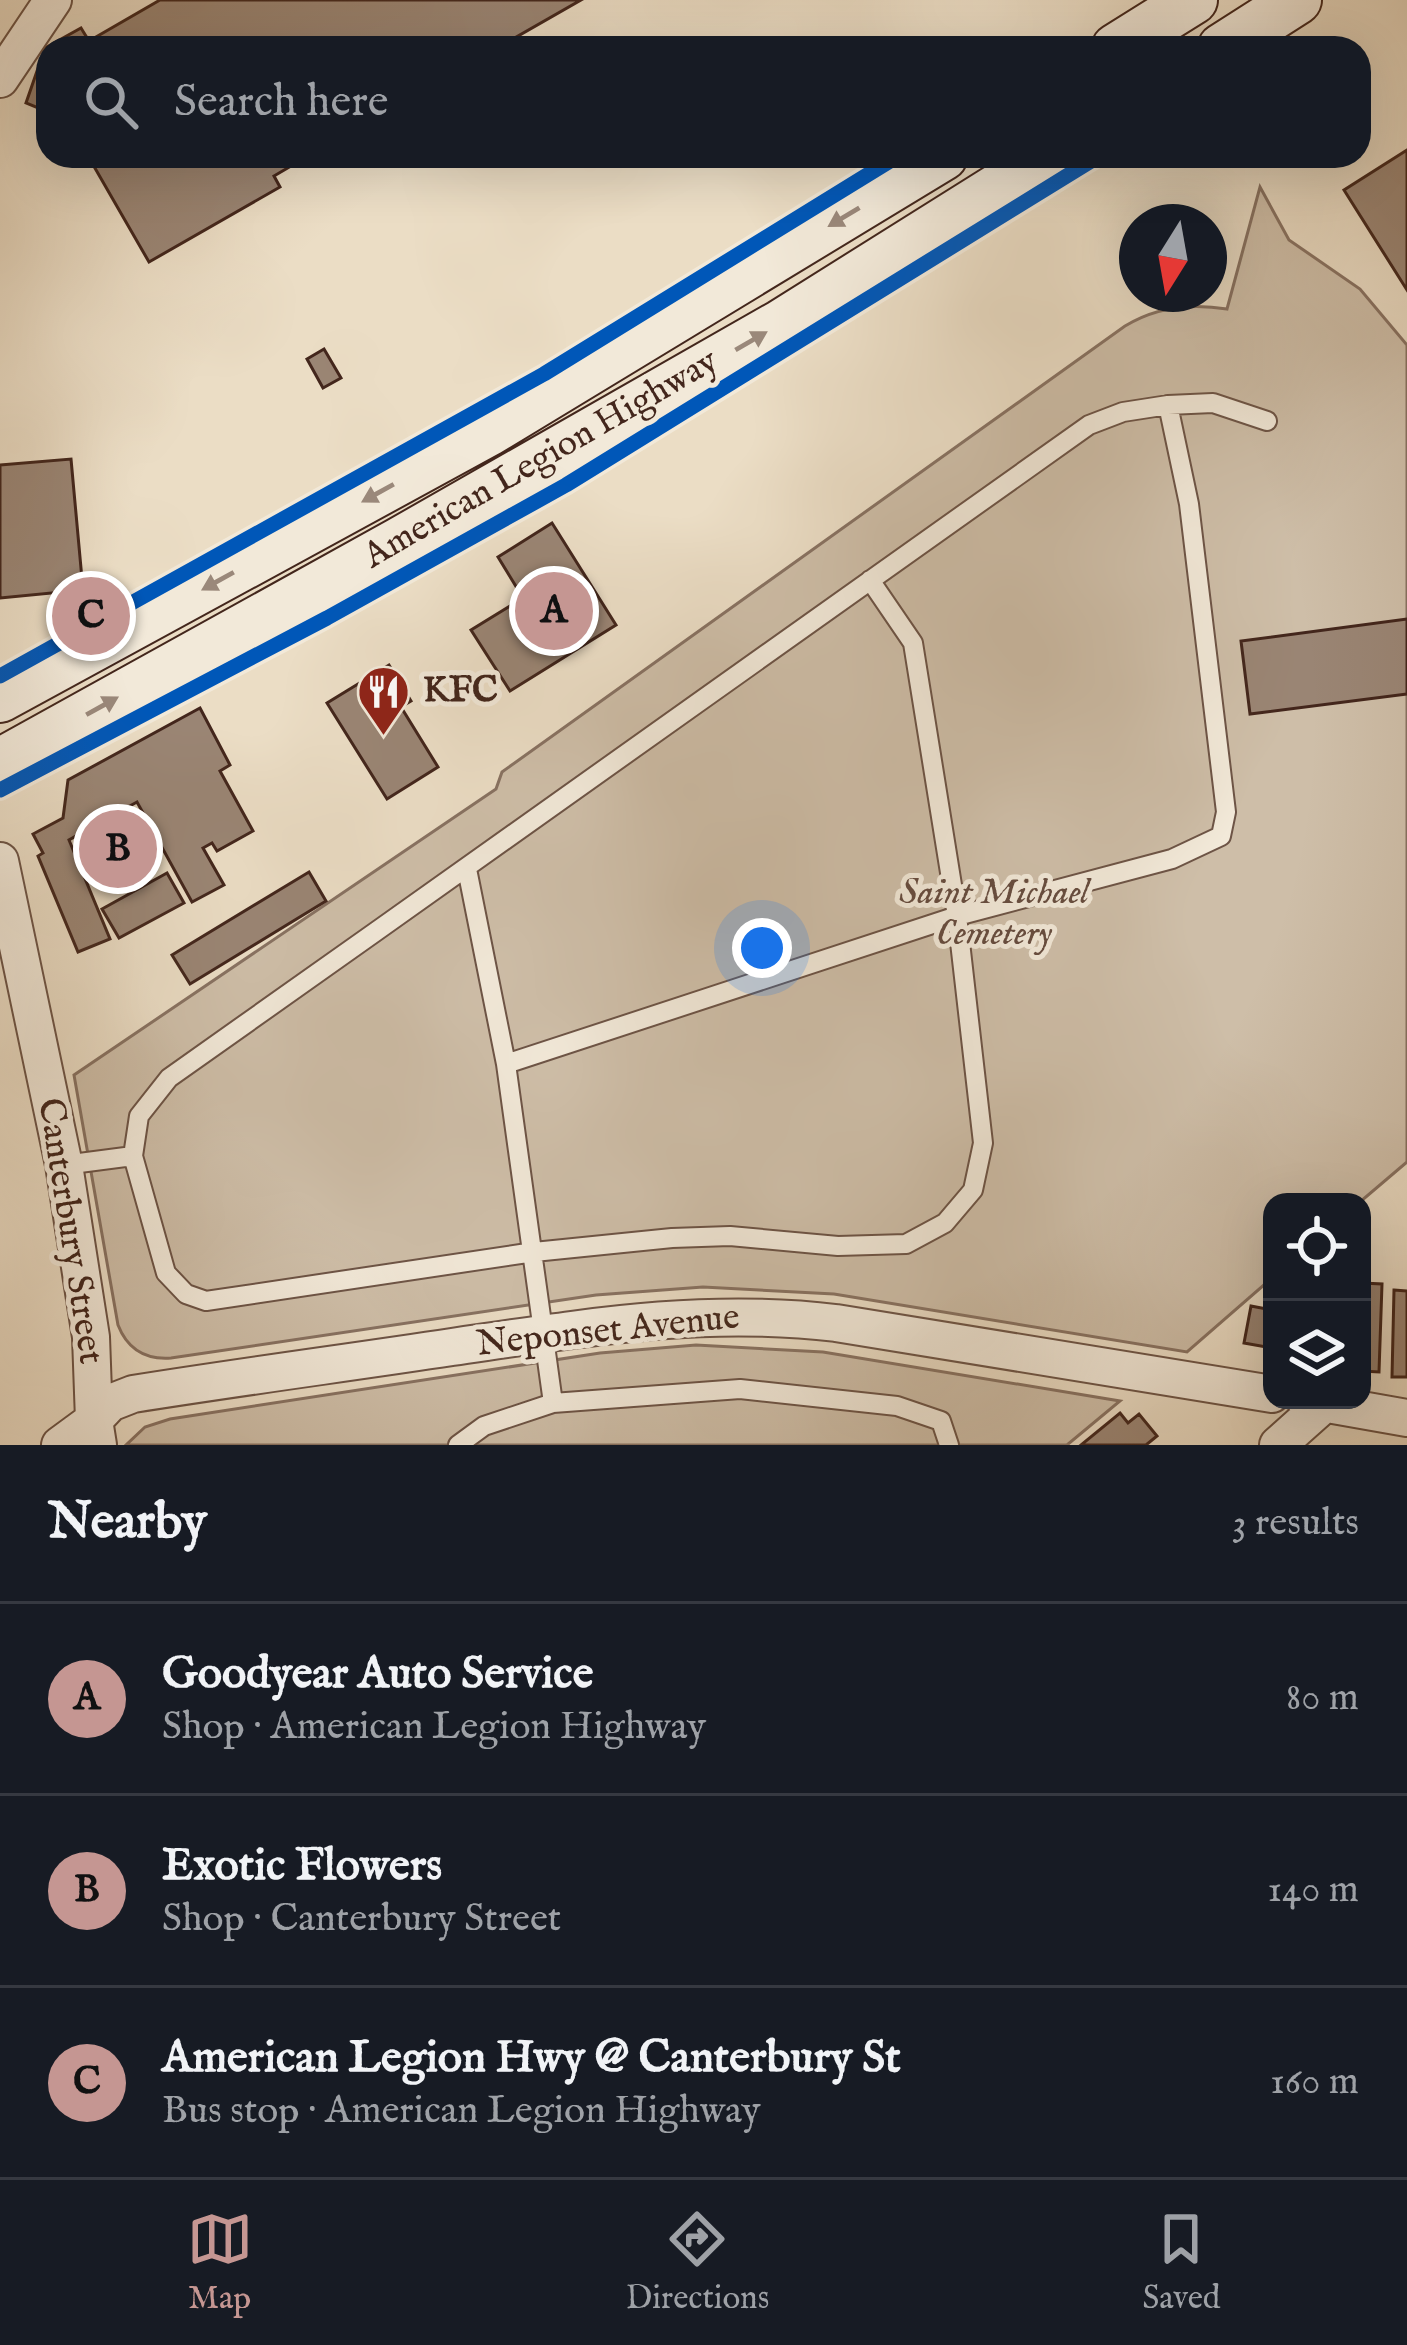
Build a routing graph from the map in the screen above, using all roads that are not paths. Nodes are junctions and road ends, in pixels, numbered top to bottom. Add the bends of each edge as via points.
1 (53, 0) edge
2 (1198, 0) edge
3 (1297, 0) edge
4 (1136, 36) edge
5 (1220, 36) edge
6 (1241, 36) edge
7 (0, 80) edge
8 (924, 168) edge
9 (1030, 168) edge
10 (1168, 405) junction
11 (1267, 421) dead end
12 (870, 580) junction
13 (0, 698) edge
14 (0, 763) edge
15 (0, 861) edge
16 (467, 869) junction
17 (957, 916) junction
18 (506, 1064) junction
19 (133, 1156) junction
20 (64, 1165) junction
21 (535, 1252) junction
22 (541, 1334) junction
23 (1263, 1392) edge
24 (553, 1403) junction
25 (1309, 1409) edge
26 (1355, 1409) edge
27 (1407, 1418) edge
28 (96, 1433) edge
29 (60, 1445) edge
30 (458, 1445) edge
31 (949, 1445) edge
32 (1278, 1445) edge

1 - 7 street
2 - 4 main road
2 - 5 main road
3 - 6 main road
8 -> 13 main road, American Legion Highway via 488,432
14 -> 9 main road, American Legion Highway via 782,324
10 - 11 lane via 1214,403
10 - 12 lane via 1089,425
10 - 17 lane via 1192,528 1226,812 1221,836 1172,860
12 - 16 lane
12 - 17 lane via 913,643
15 - 20 street, Canterbury Street
16 - 18 lane
16 - 19 lane via 169,1078 140,1116
17 - 18 lane
17 - 21 lane via 983,1143 974,1190 945,1223 906,1244 730,1235
18 - 21 lane
19 - 20 lane
19 - 21 lane via 166,1273 206,1301
20 - 28 street, Canterbury Street via 91,1337
21 - 22 lane
22 - 23 street, Neponset Avenue via 688,1316 787,1317
22 - 24 lane
22 - 28 street, Neponset Avenue via 133,1394 110,1403
24 - 30 lane via 484,1426
24 - 31 lane via 740,1389 897,1406 941,1421
25 - 32 street
26 - 27 street
28 - 29 street

